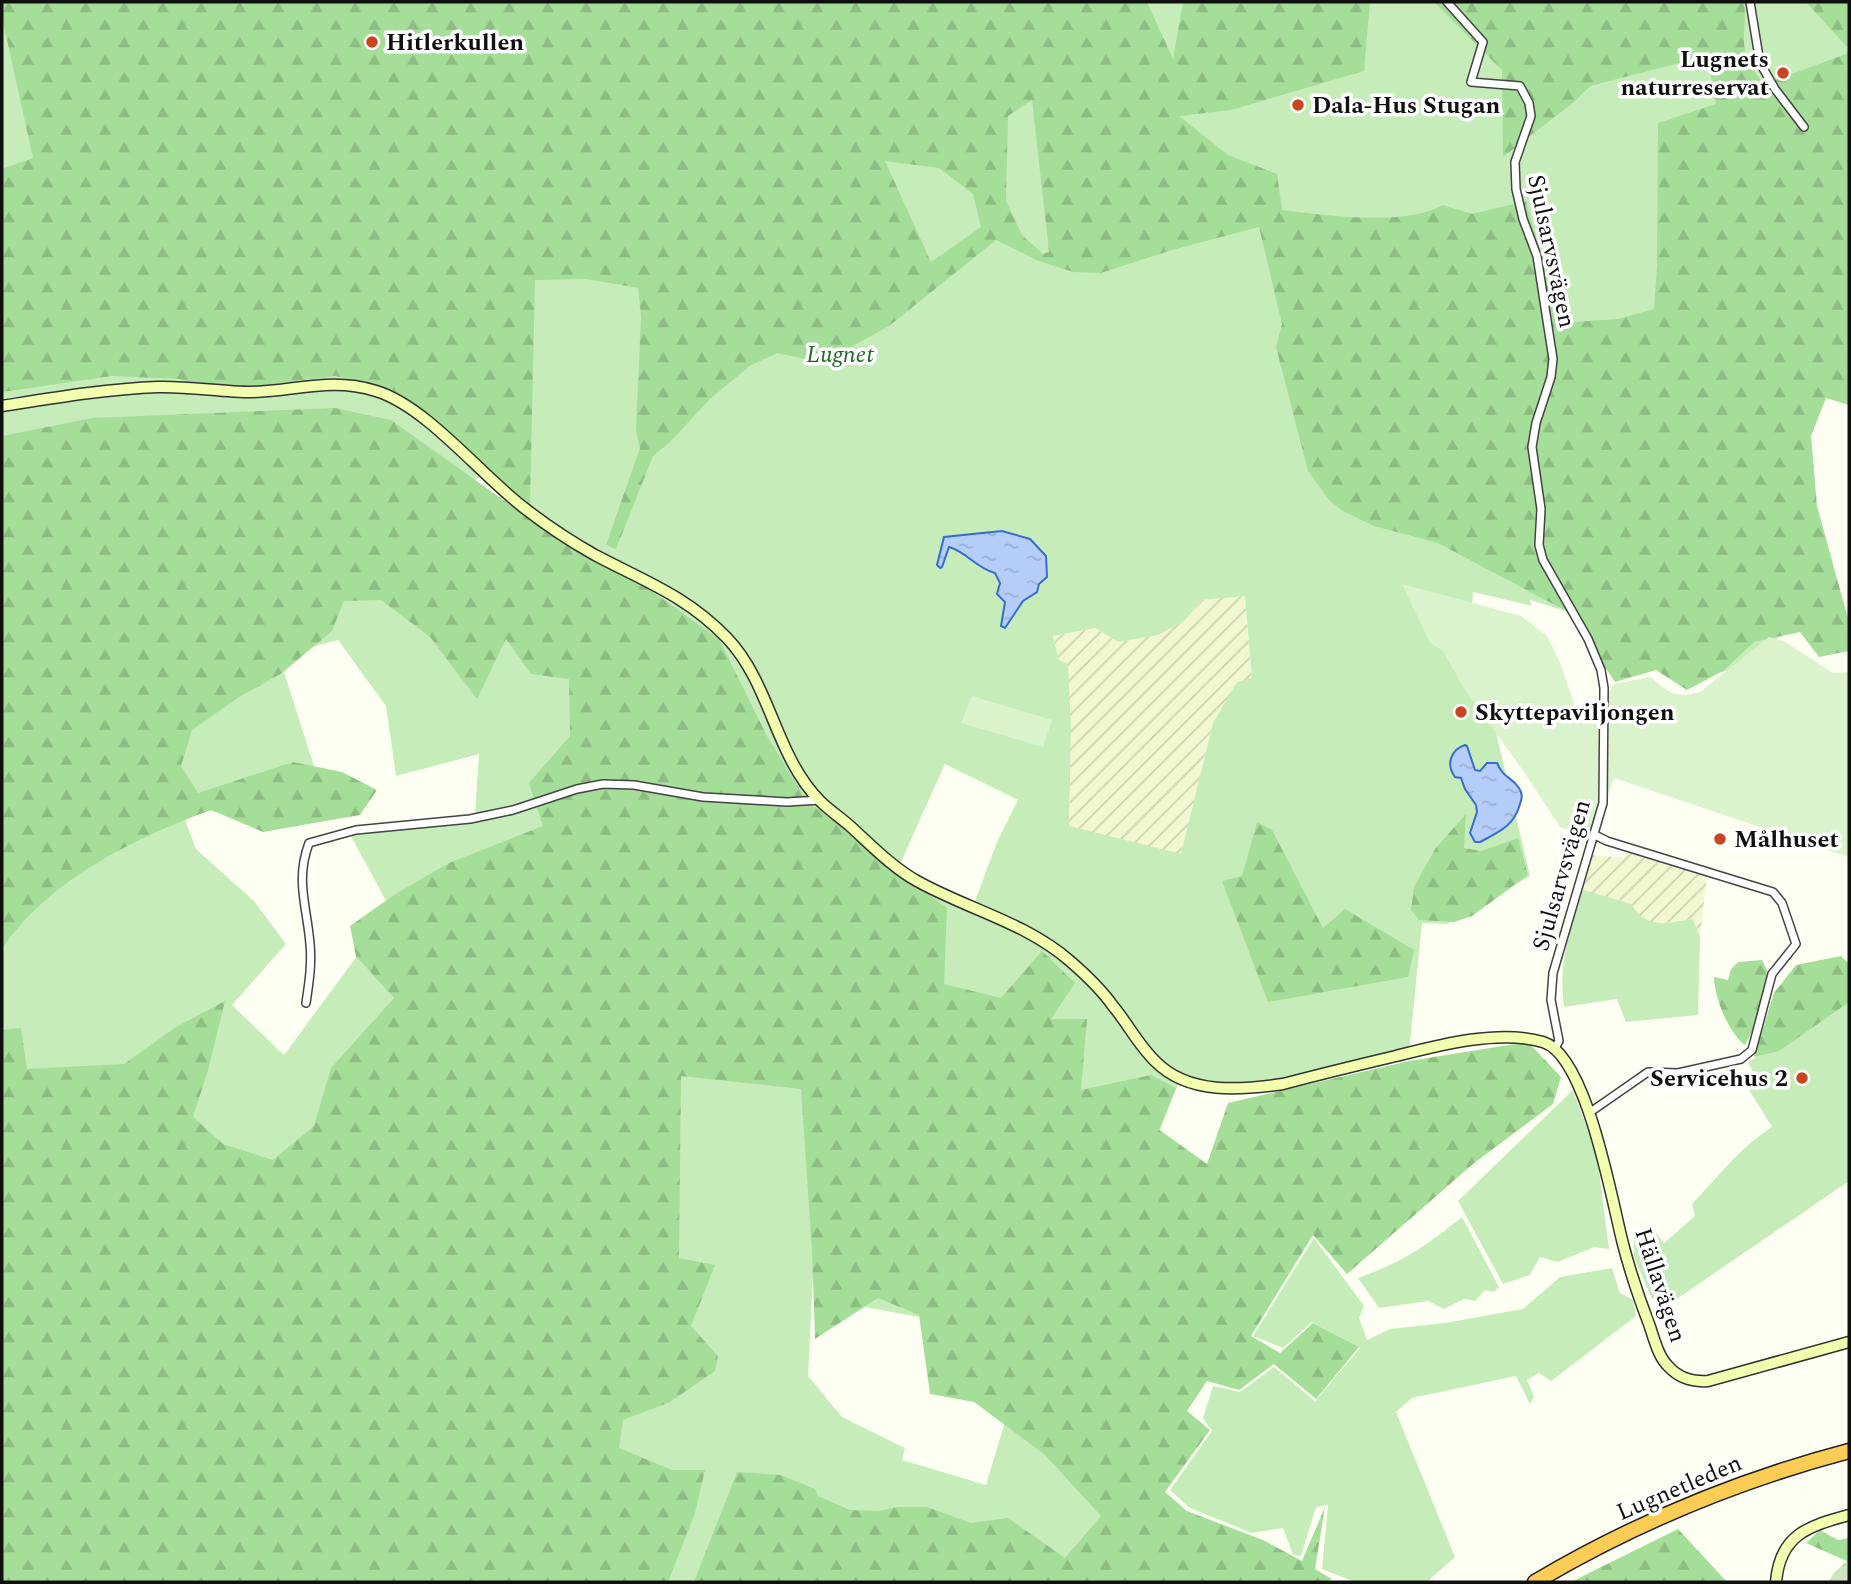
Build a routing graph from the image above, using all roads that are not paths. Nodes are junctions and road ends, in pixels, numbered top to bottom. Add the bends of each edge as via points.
1 (1447, 2) edge
2 (1749, 2) edge
3 (1804, 127) dead end
4 (2, 406) edge
5 (820, 800) junction
6 (1595, 835) junction
7 (306, 1003) dead end
8 (1555, 1048) junction
9 (1588, 1113) junction
10 (1849, 1342) edge
11 (1849, 1451) edge
12 (1849, 1515) edge
13 (1535, 1582) edge
14 (1776, 1582) edge

1 - 6 street, Sjulsarvsvägen via 1483,42 1471,82 1520,86 1531,108 1515,162 1516,189 1536,256 1553,359 1532,447 1541,509 1539,545 1601,670 1605,783
2 - 3 street via 1760,63
4 - 5 street via 160,387 254,392 333,383 381,392 417,413 558,533 682,599 729,640 763,697 787,751
5 - 7 street via 703,797 634,785 590,785 470,819 356,830 309,843 301,879 311,945
5 - 8 street via 913,879 1048,944 1113,1005 1157,1063 1195,1084 1222,1088 1283,1084 1455,1042 1508,1038
6 - 8 street, Sjulsarvsvägen via 1553,973 1551,1000 1559,1041
6 - 9 street via 1773,892 1782,903 1796,944 1772,974 1752,1050 1741,1059 1678,1073 1648,1072
8 - 9 street, Hällavägen
9 - 10 street, Hällavägen via 1608,1172 1635,1287 1662,1359 1672,1370 1690,1380 1707,1381
11 - 13 highway, Lugnetleden via 1714,1494
12 - 14 street via 1809,1527 1794,1538 1781,1560

